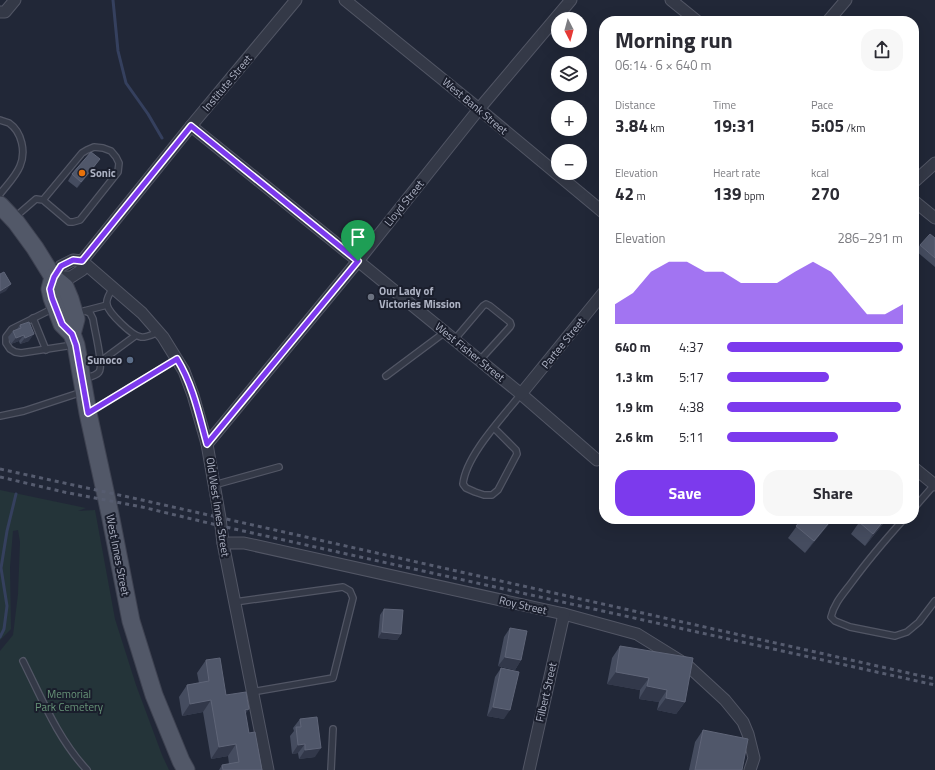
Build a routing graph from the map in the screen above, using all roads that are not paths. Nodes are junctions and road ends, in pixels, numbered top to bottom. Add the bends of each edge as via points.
1 (15, 0) edge
2 (296, 0) edge
3 (345, 0) edge
4 (571, 0) edge
5 (672, 0) edge
6 (846, 0) edge
7 (3, 12) edge
8 (691, 16) edge
9 (832, 16) edge
10 (479, 109) junction
11 (0, 120) edge
12 (191, 126) junction
13 (935, 162) edge
14 (919, 177) edge
15 (0, 194) edge
16 (43, 200) junction
17 (919, 204) edge
18 (0, 205) edge
19 (599, 209) edge
20 (935, 218) edge
21 (13, 219) junction
22 (82, 261) junction
23 (358, 261) junction
24 (54, 277) junction
25 (113, 287) junction
26 (599, 298) edge
27 (107, 305) junction
28 (56, 307) junction
29 (80, 312) junction
30 (33, 318) junction
31 (159, 332) junction
32 (445, 332) junction
33 (136, 336) junction
34 (74, 339) junction
35 (455, 340) junction
36 (46, 350) junction
37 (177, 359) junction
38 (480, 360) junction
39 (101, 361) junction
40 (386, 376) dead end
41 (84, 385) junction
42 (521, 394) junction
43 (88, 413) junction
44 (0, 416) edge
45 (494, 428) junction
46 (207, 444) junction
47 (597, 460) dead end
48 (279, 467) dead end
49 (919, 472) edge
50 (214, 485) junction
51 (935, 485) edge
52 (919, 503) edge
53 (900, 524) edge
54 (223, 543) junction
55 (935, 601) edge
56 (235, 602) junction
57 (564, 614) junction
58 (23, 661) dead end
59 (252, 692) junction
60 (333, 729) dead end
61 (87, 770) edge
62 (186, 770) edge
63 (268, 770) edge
64 (331, 770) edge
65 (529, 770) edge
66 (750, 770) edge

1 - 7 street
2 - 12 street, Institute Street
3 - 10 street, West Bank Street
4 - 10 street, Lloyd Street
5 - 8 street
6 - 9 street
10 - 19 street, West Bank Street
10 - 23 street, Lloyd Street
11 - 15 lane via 9,124 18,133 23,156 20,166
12 - 22 street, Institute Street
12 - 23 street, West Fisher Street
13 - 14 street
16 - 16 lane via 69,222 80,220 118,172 119,163 116,157 111,151 103,148 94,147 82,153
16 - 21 lane via 36,199
17 - 20 street
18 - 21 main road, West Innes Street
21 - 24 main road, West Innes Street
22 - 24 street, Institute Street via 82,270 70,277
22 - 25 street, Old West Innes Street
23 - 32 street, West Fisher Street
23 - 46 street, Lloyd Street
24 - 28 main road, West Innes Street via 50,289
24 - 29 main road, West Innes Street via 65,287
25 - 27 lane
25 - 31 street, Old West Innes Street
26 - 42 street, Partee Street
27 - 29 lane
27 - 33 lane via 116,318
28 - 30 lane
28 - 34 main road, West Innes Street via 62,324
29 - 34 main road, West Innes Street via 76,319
29 - 39 lane via 90,313 93,319
30 - 36 lane
30 - 36 lane via 12,329 6,337 6,343 15,352
31 - 33 lane via 142,338
31 - 37 street, Old West Innes Street
32 - 35 street, West Fisher Street
32 - 40 lane
33 - 39 lane
34 - 36 lane
34 - 41 main road, West Innes Street
35 - 38 street, West Fisher Street
35 - 38 lane via 483,306 490,306 510,322 510,327
37 - 43 lane
37 - 46 street, Old West Innes Street via 193,395
38 - 42 street, West Fisher Street
39 - 41 lane via 100,372
41 - 43 main road, West Innes Street
41 - 44 lane via 24,411
42 - 45 lane
42 - 47 street, West Fisher Street
43 - 62 main road, West Innes Street via 131,621 154,695
45 - 45 lane via 470,462 464,476 463,484 466,488 484,496 492,495 498,490 517,454
46 - 50 street, Old West Innes Street
48 - 50 lane
49 - 51 street
50 - 54 street, Old West Innes Street
51 - 52 lane
53 - 55 lane via 862,568 833,609 831,616 835,622 850,627 895,636 907,632 919,622
54 - 56 street, Old West Innes Street
54 - 57 street, Roy Street via 244,543
56 - 59 street, Old West Innes Street
56 - 59 lane via 343,587 350,591 353,598 333,678
57 - 65 street, Filbert Street
57 - 66 street, Roy Street via 637,634 687,665 725,700 743,722 754,758
58 - 61 lane via 60,735
59 - 63 street, Old West Innes Street
60 - 64 lane

